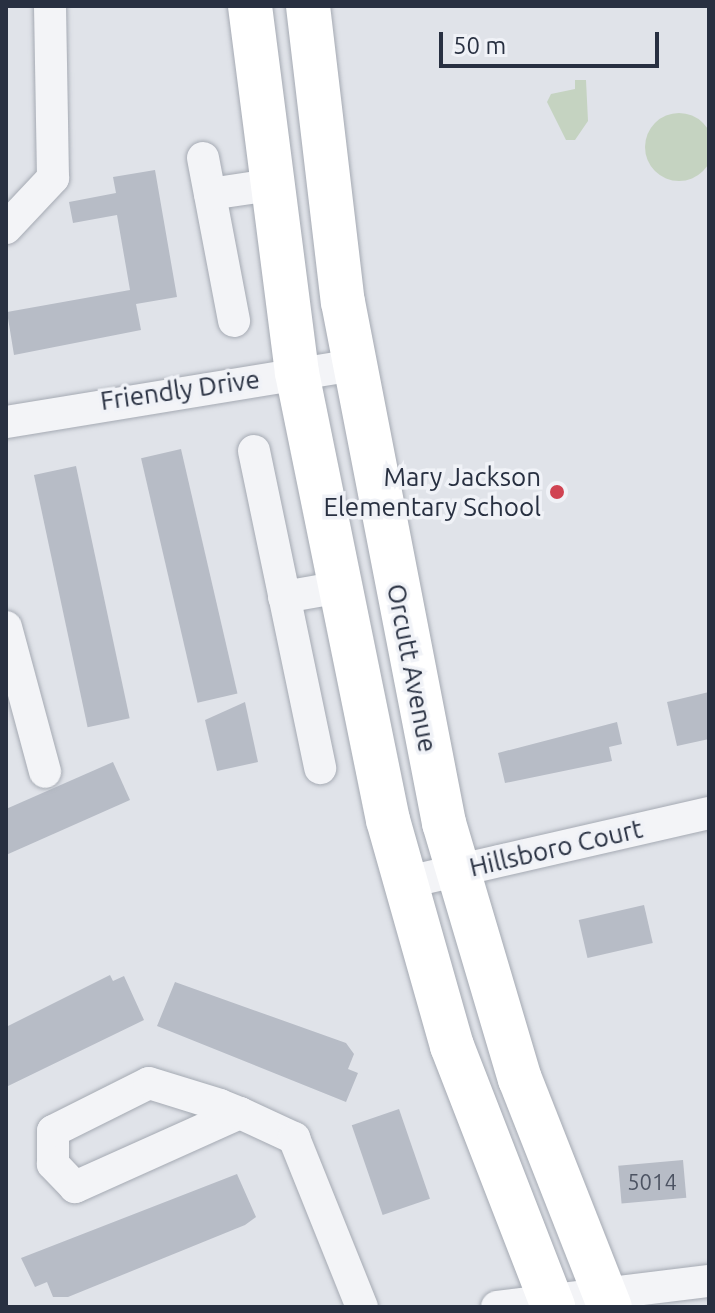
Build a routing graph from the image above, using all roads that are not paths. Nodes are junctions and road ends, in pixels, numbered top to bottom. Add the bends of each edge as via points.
1 (50, 6) edge
2 (250, 6) edge
3 (308, 6) edge
4 (203, 158) dead end
5 (271, 185) junction
6 (210, 194) junction
7 (6, 228) edge
8 (234, 321) dead end
9 (355, 365) junction
10 (297, 373) junction
11 (6, 421) edge
12 (254, 451) dead end
13 (335, 588) junction
14 (284, 597) junction
15 (6, 627) edge
16 (320, 768) dead end
17 (45, 772) dead end
18 (709, 813) edge
19 (456, 871) junction
20 (403, 883) junction
21 (240, 1113) junction
22 (709, 1281) edge
23 (607, 1300) edge
24 (551, 1303) edge
25 (362, 1307) edge
26 (497, 1307) edge

1 - 7 street via 53,178
2 - 5 main road, Orcutt Avenue
3 - 9 main road, Orcutt Avenue
4 - 6 street
5 - 6 street
5 - 10 main road, Orcutt Avenue
6 - 8 street
9 - 10 street, Friendly Drive
9 - 19 main road, Orcutt Avenue
10 - 11 street, Friendly Drive
10 - 13 main road, Orcutt Avenue
12 - 14 street
13 - 14 street
13 - 20 main road, Orcutt Avenue
14 - 16 street
15 - 17 street
18 - 19 street, Hillsboro Court
19 - 20 street, Hillsboro Court
19 - 23 main road, Orcutt Avenue via 520,1079
20 - 24 main road, Orcutt Avenue via 452,1046
21 - 21 street via 149,1083 53,1131 53,1164 75,1187
21 - 25 street via 294,1138
22 - 23 street
23 - 24 street
24 - 26 street

